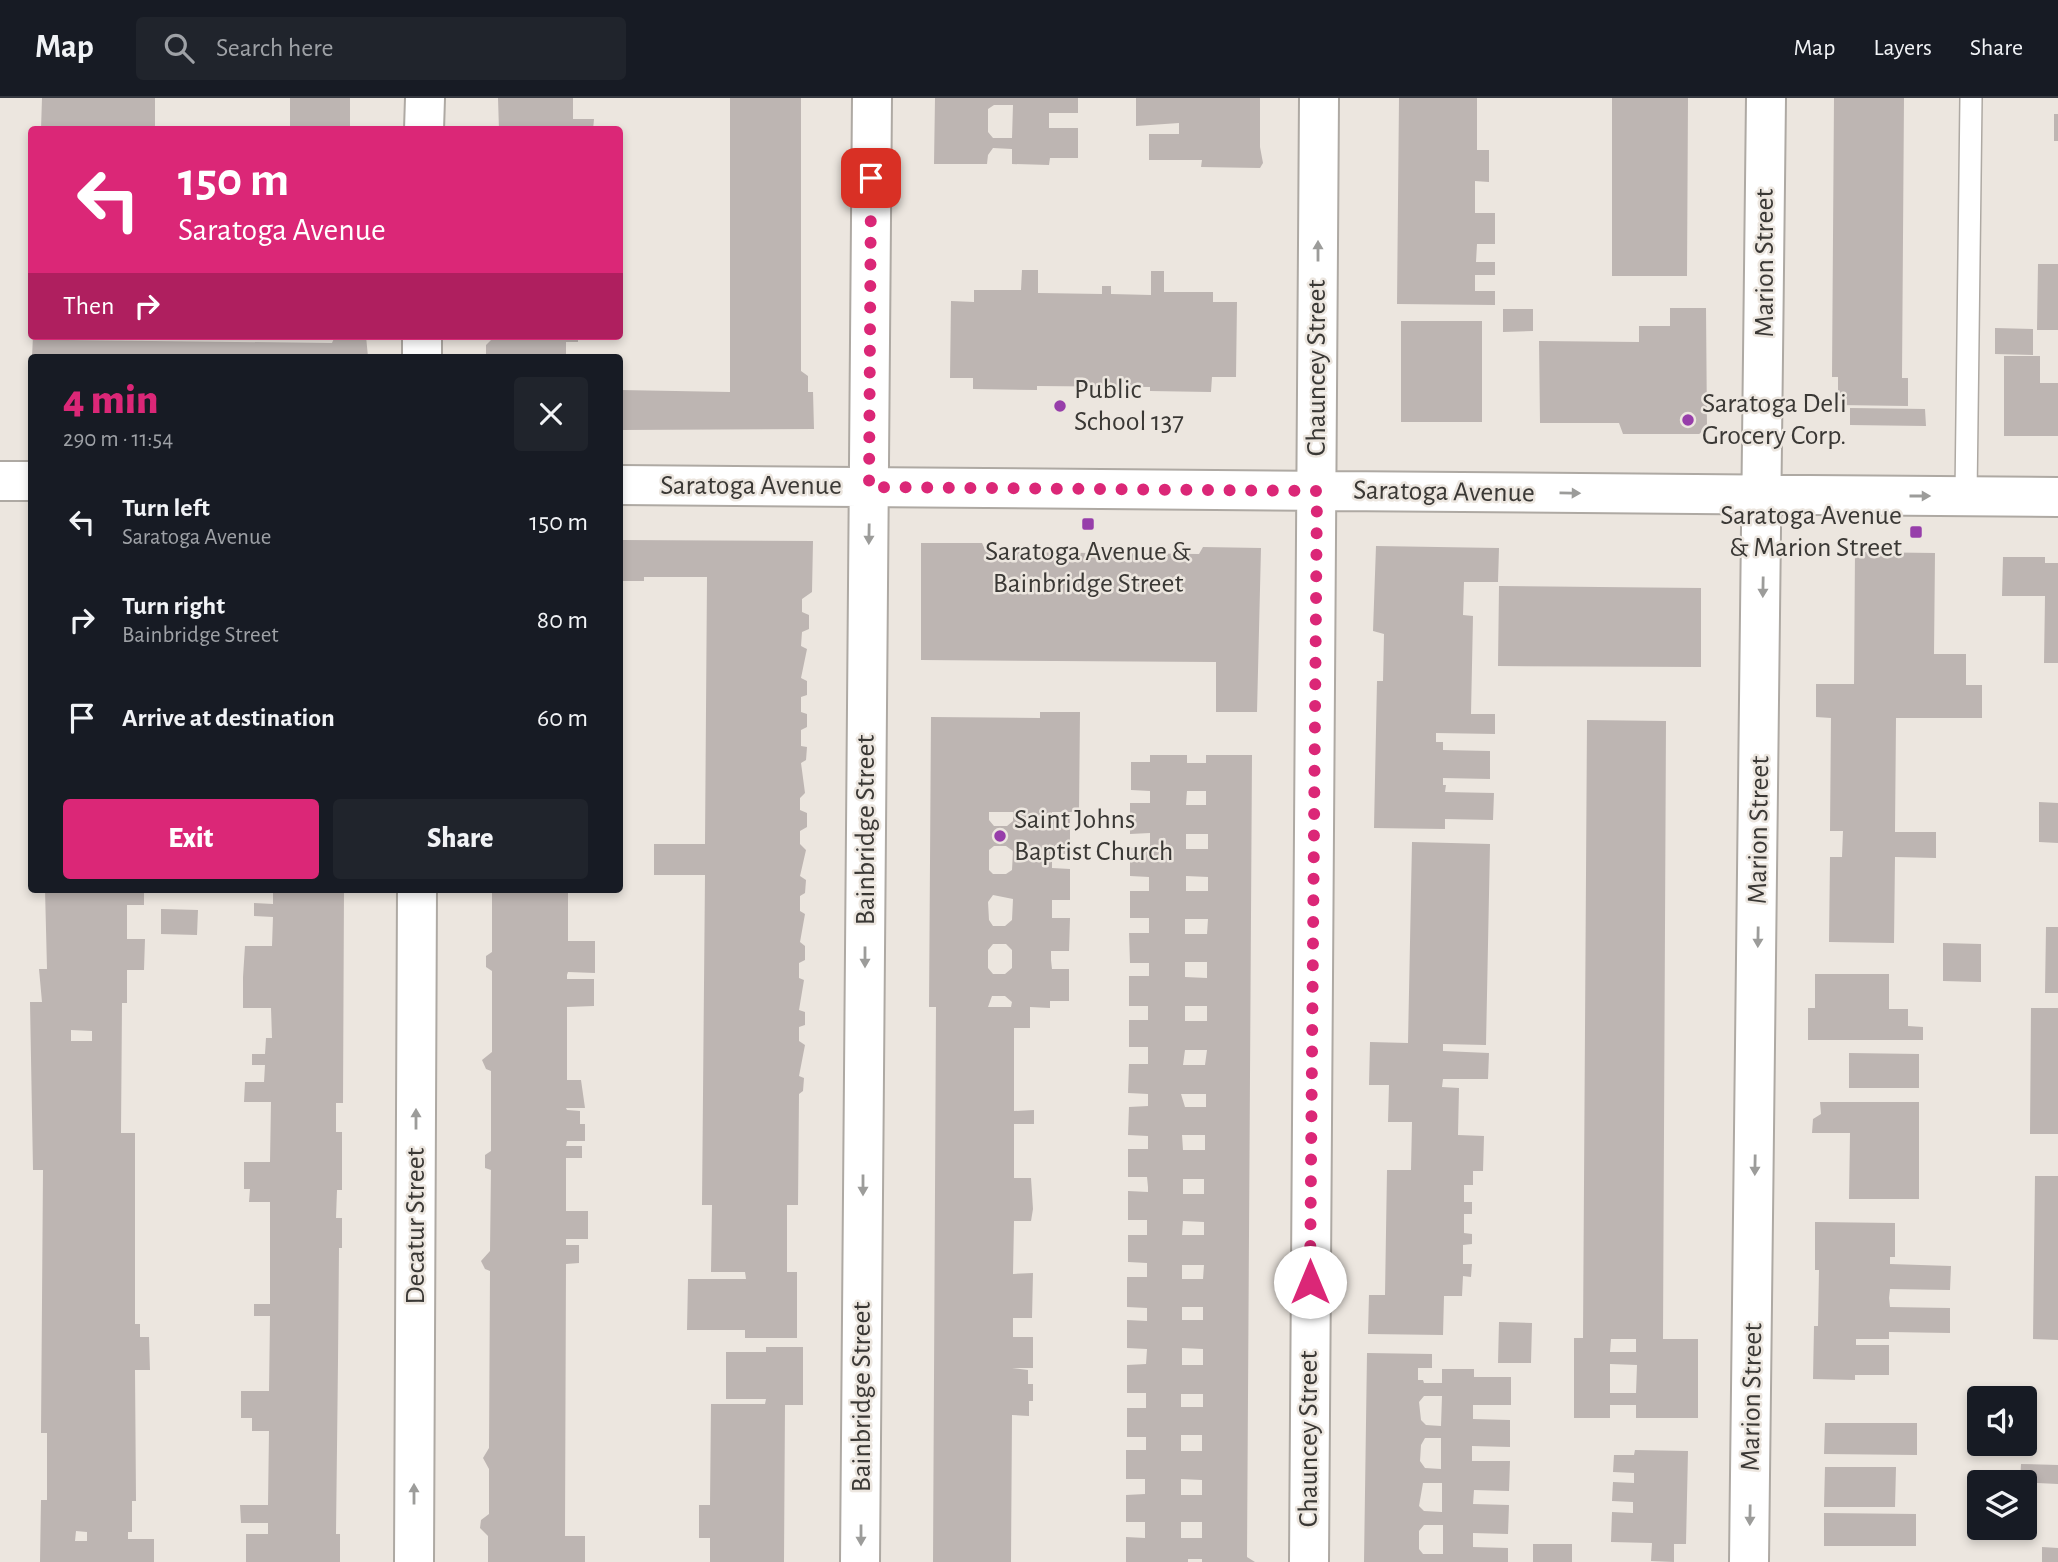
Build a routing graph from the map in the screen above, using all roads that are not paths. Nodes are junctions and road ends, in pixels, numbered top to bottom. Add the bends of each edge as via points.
1 (425, 98) edge
2 (872, 98) edge
3 (1319, 98) edge
4 (1766, 98) edge
5 (1971, 98) edge
6 (424, 126) edge
7 (0, 481) edge
8 (28, 481) edge
9 (623, 485) edge
10 (869, 487) junction
11 (1317, 491) junction
12 (1763, 495) junction
13 (1966, 496) junction
14 (2058, 497) edge
15 (417, 893) edge
16 (414, 1562) edge
17 (860, 1562) edge
18 (1308, 1562) edge
19 (1749, 1562) edge

1 - 6 street
2 - 10 street, Bainbridge Street
11 -> 3 street, Chauncey Street
4 - 12 street, Marion Street
5 - 13 lane
7 - 8 street
9 - 10 street, Saratoga Avenue
10 - 11 street, Saratoga Avenue
10 -> 17 street, Bainbridge Street
11 -> 12 street, Saratoga Avenue
11 - 18 street, Chauncey Street
12 -> 13 street, Saratoga Avenue
12 -> 19 street, Marion Street
13 - 14 street, Saratoga Avenue
16 -> 15 street, Decatur Street

